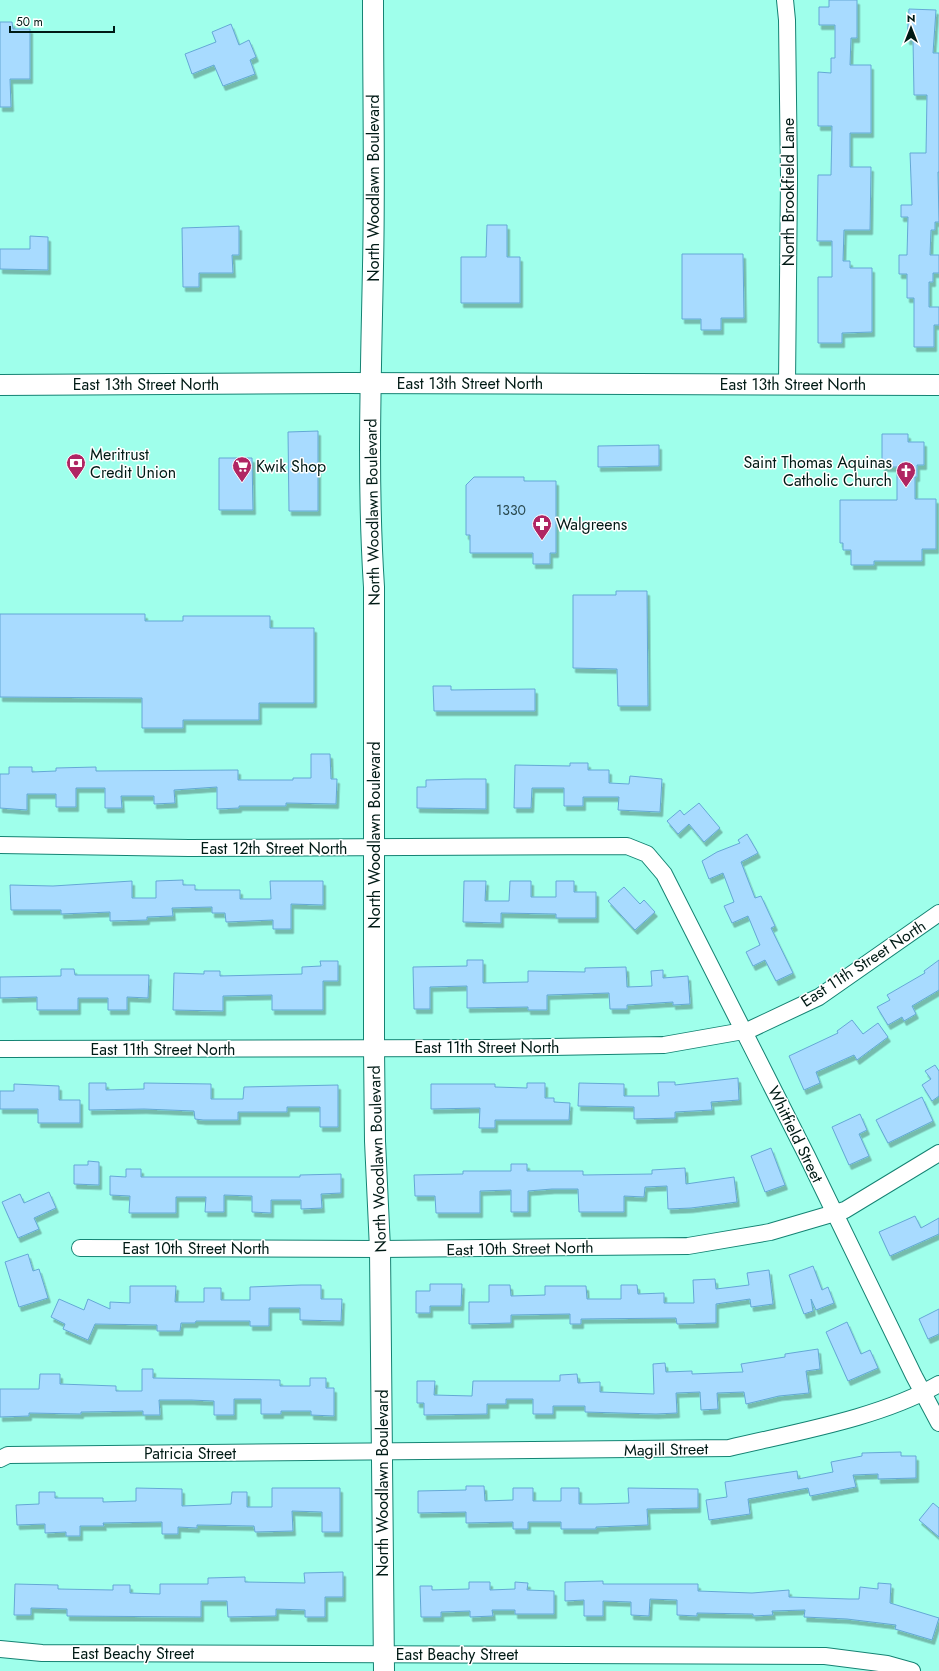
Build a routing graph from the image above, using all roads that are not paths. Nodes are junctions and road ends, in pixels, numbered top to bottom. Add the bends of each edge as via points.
1 (373, 0) edge
2 (785, 0) edge
3 (370, 383) junction
4 (787, 384) junction
5 (939, 385) edge
6 (0, 386) edge
7 (0, 845) edge
8 (373, 847) junction
9 (643, 853) joint
10 (939, 913) edge
11 (745, 1031) junction
12 (374, 1048) junction
13 (0, 1049) edge
14 (939, 1153) edge
15 (835, 1213) junction
16 (80, 1248) dead end
17 (380, 1249) junction
18 (939, 1384) edge
19 (923, 1393) junction
20 (939, 1423) edge
21 (382, 1452) junction
22 (0, 1459) edge
23 (0, 1649) edge
24 (384, 1662) edge
25 (912, 1671) edge

1 - 3 main road, North Woodlawn Boulevard via 373,264
2 - 4 street, North Brookfield Lane via 789,178
3 - 4 main road, East 13th Street North
3 - 6 main road, East 13th Street North
3 - 8 main road, North Woodlawn Boulevard via 370,523 374,586
4 - 5 main road, East 13th Street North
7 - 8 street, East 12th Street North
8 - 9 street, East 12th Street North via 627,846
8 - 12 main road, North Woodlawn Boulevard
9 - 11 street, Whitfield Street via 647,854 664,874
10 - 11 street, East 11th Street North via 819,997
11 - 12 street, East 11th Street North via 664,1045
11 - 15 street, Whitfield Street
12 - 13 street, East 11th Street North
12 - 17 main road, North Woodlawn Boulevard
14 - 15 street, East 10th Street North via 845,1210
15 - 17 street, East 10th Street North via 770,1232 688,1246
15 - 19 street, Whitfield Street
16 - 17 street, East 10th Street North
17 - 21 main road, North Woodlawn Boulevard
18 - 19 street, Magill Street
19 - 20 street, Whitfield Street
19 - 21 street, Magill Street via 838,1422 729,1448
21 - 22 street, Patricia Street via 8,1455
21 - 24 main road, North Woodlawn Boulevard
23 - 24 street, East Beachy Street via 42,1653
24 - 25 street, East Beachy Street via 825,1656 887,1664

